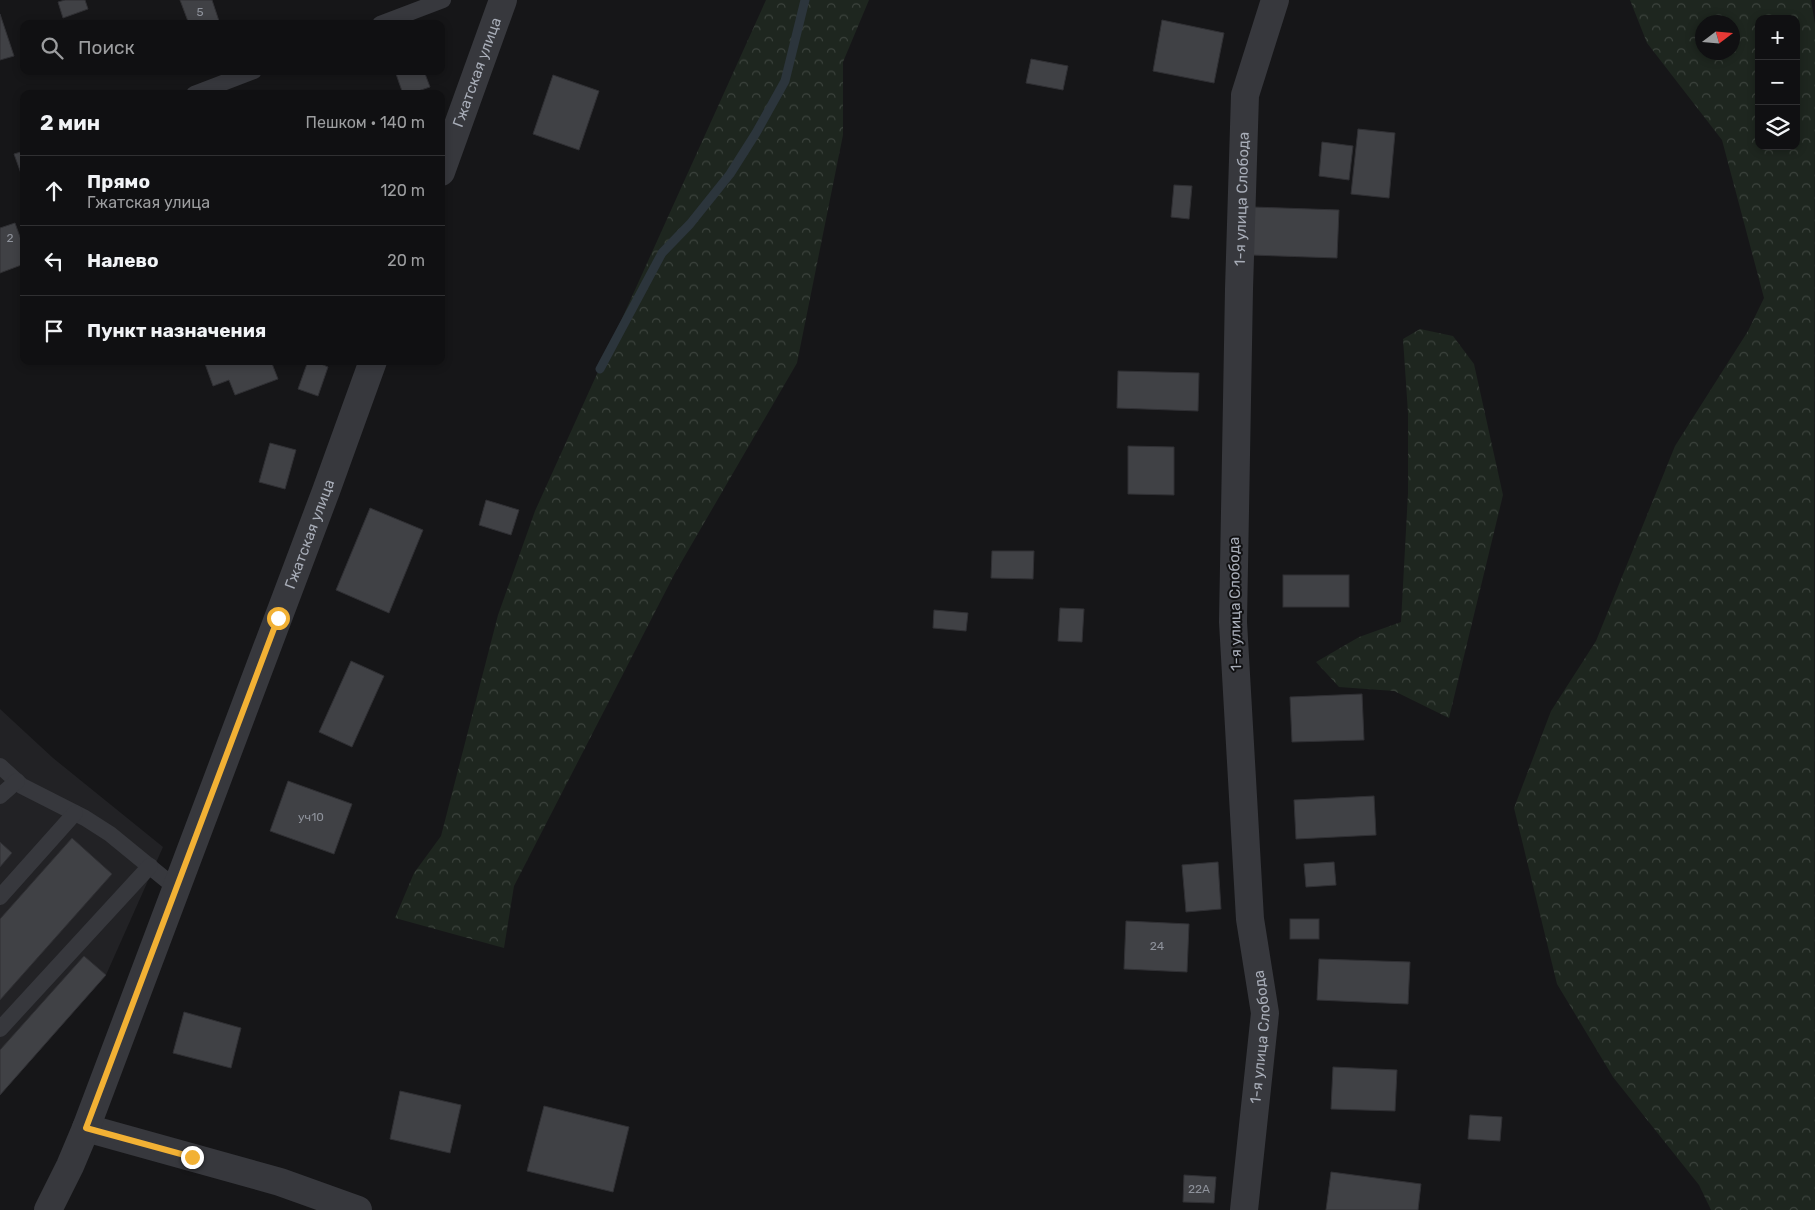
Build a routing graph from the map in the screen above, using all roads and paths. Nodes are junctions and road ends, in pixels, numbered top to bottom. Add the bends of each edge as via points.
1 (443, 0) edge
2 (503, 0) edge
3 (1275, 0) edge
4 (390, 20) edge
5 (244, 75) edge
6 (204, 90) edge
7 (445, 161) edge
8 (372, 365) edge
9 (0, 766) edge
10 (17, 781) junction
11 (0, 796) edge
12 (75, 813) junction
13 (150, 866) junction
14 (176, 888) junction
15 (0, 897) edge
16 (0, 1029) edge
17 (86, 1128) junction
18 (48, 1210) edge
19 (358, 1210) edge
20 (1244, 1210) edge

1 - 4 lane
2 - 7 street, Гжатская улица
3 - 20 street, 1-я улица Слобода via 1244,94 1239,269 1233,622 1250,919 1265,1013
5 - 6 lane
8 - 14 street, Гжатская улица
9 - 10 lane
10 - 11 lane
10 - 12 lane
12 - 13 lane via 110,834
12 - 15 lane
13 - 14 lane
13 - 16 lane
14 - 17 street, Гжатская улица
17 - 18 street, Гжатская улица
17 - 19 street via 280,1182

